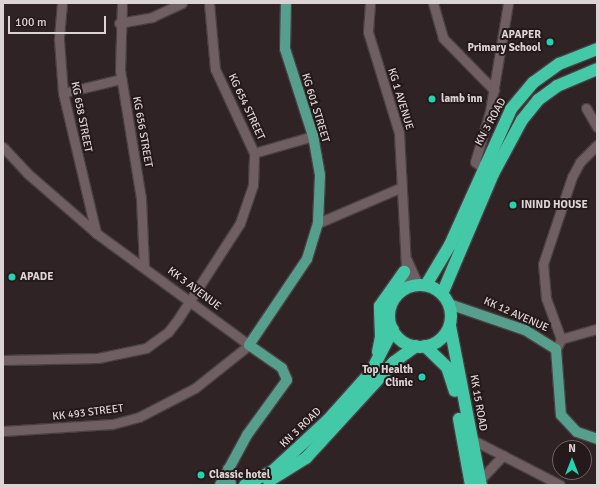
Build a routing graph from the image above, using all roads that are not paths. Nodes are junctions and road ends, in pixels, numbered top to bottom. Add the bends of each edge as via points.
1 (62, 3) edge
2 (122, 3) edge
3 (182, 3) edge
4 (209, 3) edge
5 (286, 3) edge
6 (370, 3) edge
7 (433, 3) edge
8 (508, 3) edge
9 (119, 23) junction
10 (597, 50) edge
11 (597, 69) edge
12 (121, 79) junction
13 (494, 90) junction
14 (63, 92) junction
15 (586, 108) dead end
16 (597, 127) edge
17 (312, 136) junction
18 (597, 145) edge
19 (3, 147) edge
20 (254, 153) junction
21 (482, 169) junction
22 (493, 174) junction
23 (402, 187) junction
24 (318, 223) junction
25 (96, 232) junction
26 (455, 248) junction
27 (404, 251) junction
28 (144, 266) junction
29 (404, 272) junction
30 (417, 286) junction
31 (446, 299) junction
32 (190, 302) junction
33 (450, 326) junction
34 (392, 329) junction
35 (597, 329) edge
36 (560, 339) junction
37 (249, 345) junction
38 (421, 346) junction
39 (556, 349) junction
40 (3, 360) edge
41 (371, 376) junction
42 (3, 431) edge
43 (471, 439) junction
44 (597, 439) edge
45 (503, 455) junction
46 (228, 468) junction
47 (478, 483) edge
48 (220, 485) edge
49 (231, 485) edge
50 (245, 485) edge
51 (263, 485) edge
52 (560, 485) edge

1 - 14 street, KG 658 STREET via 59,40
2 - 9 street, KG 656 STREET
3 - 9 street via 152,17
4 - 20 street, KG 654 STREET via 215,69
5 - 17 main road, KG 601 STREET via 285,49
6 - 23 street, KG 1 AVENUE via 368,32 399,133
7 - 13 street via 443,38
8 - 13 street
9 - 12 street, KG 656 STREET
10 - 21 highway, KN 3 ROAD via 559,64 534,82 511,109
11 - 22 highway via 557,86 538,100 522,120
12 - 14 street
12 - 28 street, KG 656 STREET via 141,198
13 - 21 street via 475,162
14 - 25 street, KG 658 STREET
15 - 16 street
17 - 20 street
17 - 24 main road, KG 601 STREET via 320,175
18 - 36 street via 580,162 572,177 543,264 546,298
19 - 25 street, KK 3 AVENUE via 27,173
20 - 32 street, KG 654 STREET via 253,185 245,212
21 - 22 street
21 - 26 highway, KN 3 ROAD
22 - 26 highway
23 - 24 street
23 - 27 street, KG 1 AVENUE
24 - 37 main road, KG 601 STREET via 307,259
25 - 28 street, KK 3 AVENUE
26 - 30 highway
26 - 31 highway
27 - 29 street, KG 1 AVENUE
27 - 30 street, KG 1 AVENUE
28 - 32 street, KK 3 AVENUE
29 - 30 street, KG 1 AVENUE
29 - 41 highway via 380,306 382,337
30 - 31 highway
30 - 34 highway via 394,299 390,310
31 - 33 highway
31 - 39 main road, KK 12 AVENUE via 525,330
32 - 37 street, KK 3 AVENUE
32 - 40 street, KG 654 STREET via 168,332 134,353 56,361
33 - 38 highway via 436,343
33 - 43 highway, KK 15 ROAD
34 - 38 highway via 398,338
34 - 41 highway
35 - 36 street
36 - 39 street
37 - 42 street, KK 493 STREET via 195,388 139,417 112,424
37 - 46 main road, KK 3 AVENUE via 282,368 287,380
38 - 41 highway
38 - 47 highway, KK 15 ROAD via 444,362 452,376
39 - 44 main road via 561,415 577,432
41 - 50 highway, KN 3 ROAD via 298,450 274,470
41 - 51 highway, KN 3 ROAD via 306,458
43 - 45 street
43 - 47 highway, KK 15 ROAD
45 - 47 street
45 - 52 street
46 - 48 main road, KK 3 AVENUE
46 - 49 main road

